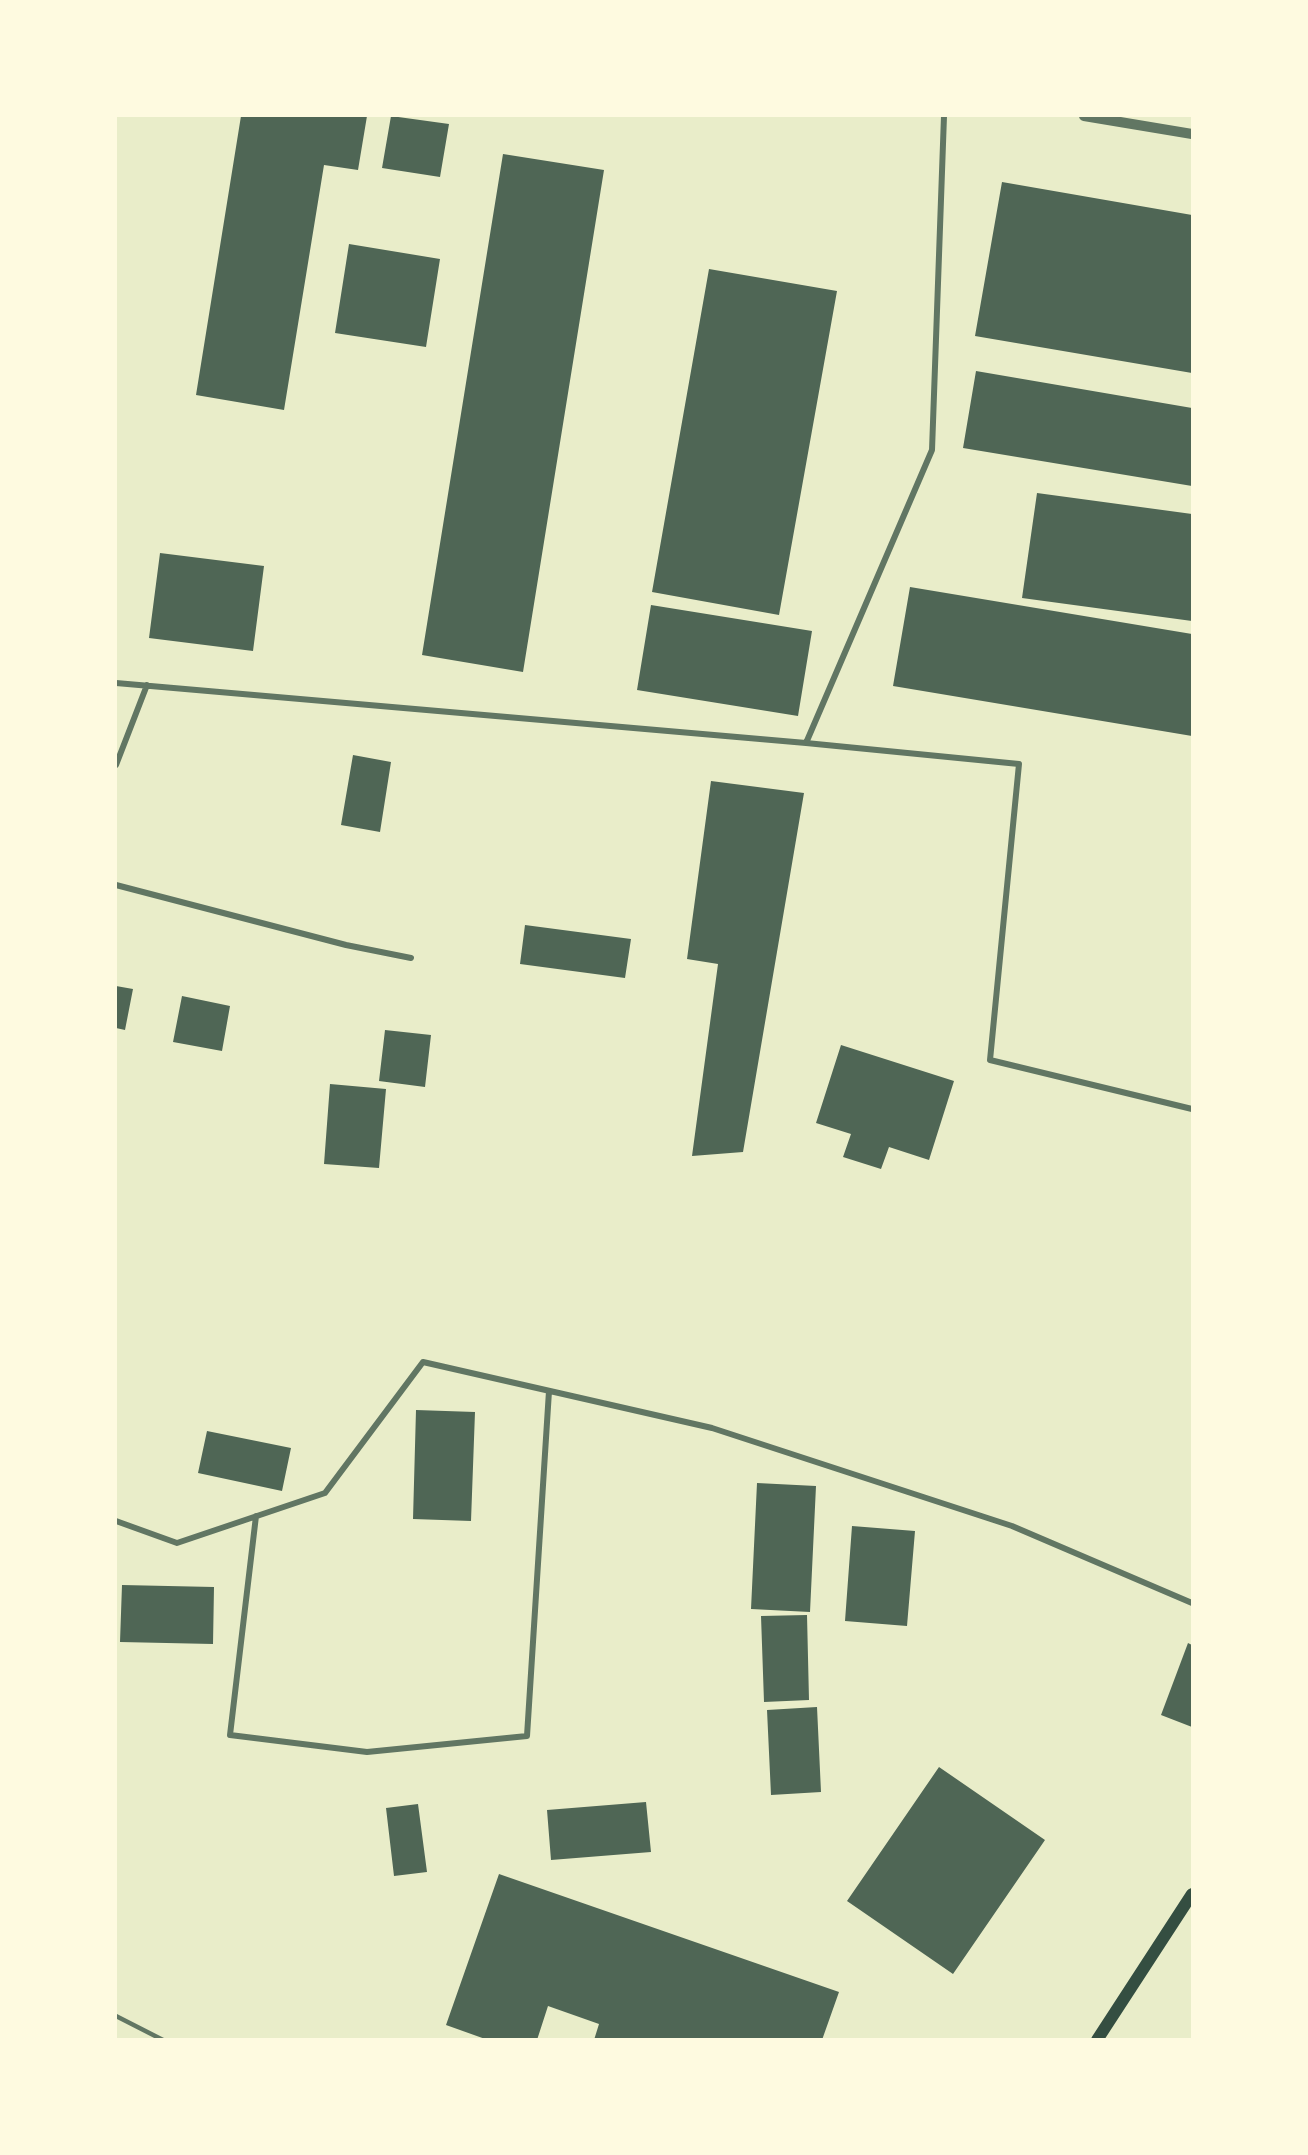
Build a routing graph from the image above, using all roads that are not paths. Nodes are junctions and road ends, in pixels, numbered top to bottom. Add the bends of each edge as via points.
1 (944, 116) edge
2 (1084, 116) edge
3 (1192, 134) edge
4 (116, 683) edge
5 (147, 685) junction
6 (806, 743) junction
7 (116, 765) edge
8 (116, 885) edge
9 (411, 958) dead end
10 (1192, 1109) edge
11 (549, 1391) junction
12 (256, 1516) junction
13 (116, 1521) edge
14 (1192, 1603) edge
15 (1192, 1894) edge
16 (116, 2016) edge
17 (163, 2040) edge
18 (1097, 2040) edge

1 - 6 street via 932,450
2 - 3 street
4 - 5 street
5 - 6 street
5 - 7 street
6 - 10 street via 1019,764 990,1060
8 - 9 street
11 - 12 street via 423,1362 325,1493
11 - 12 street via 527,1736 367,1752 230,1735
11 - 14 street via 712,1428 1012,1526
12 - 13 street via 177,1544
15 - 18 main road
16 - 17 lane

